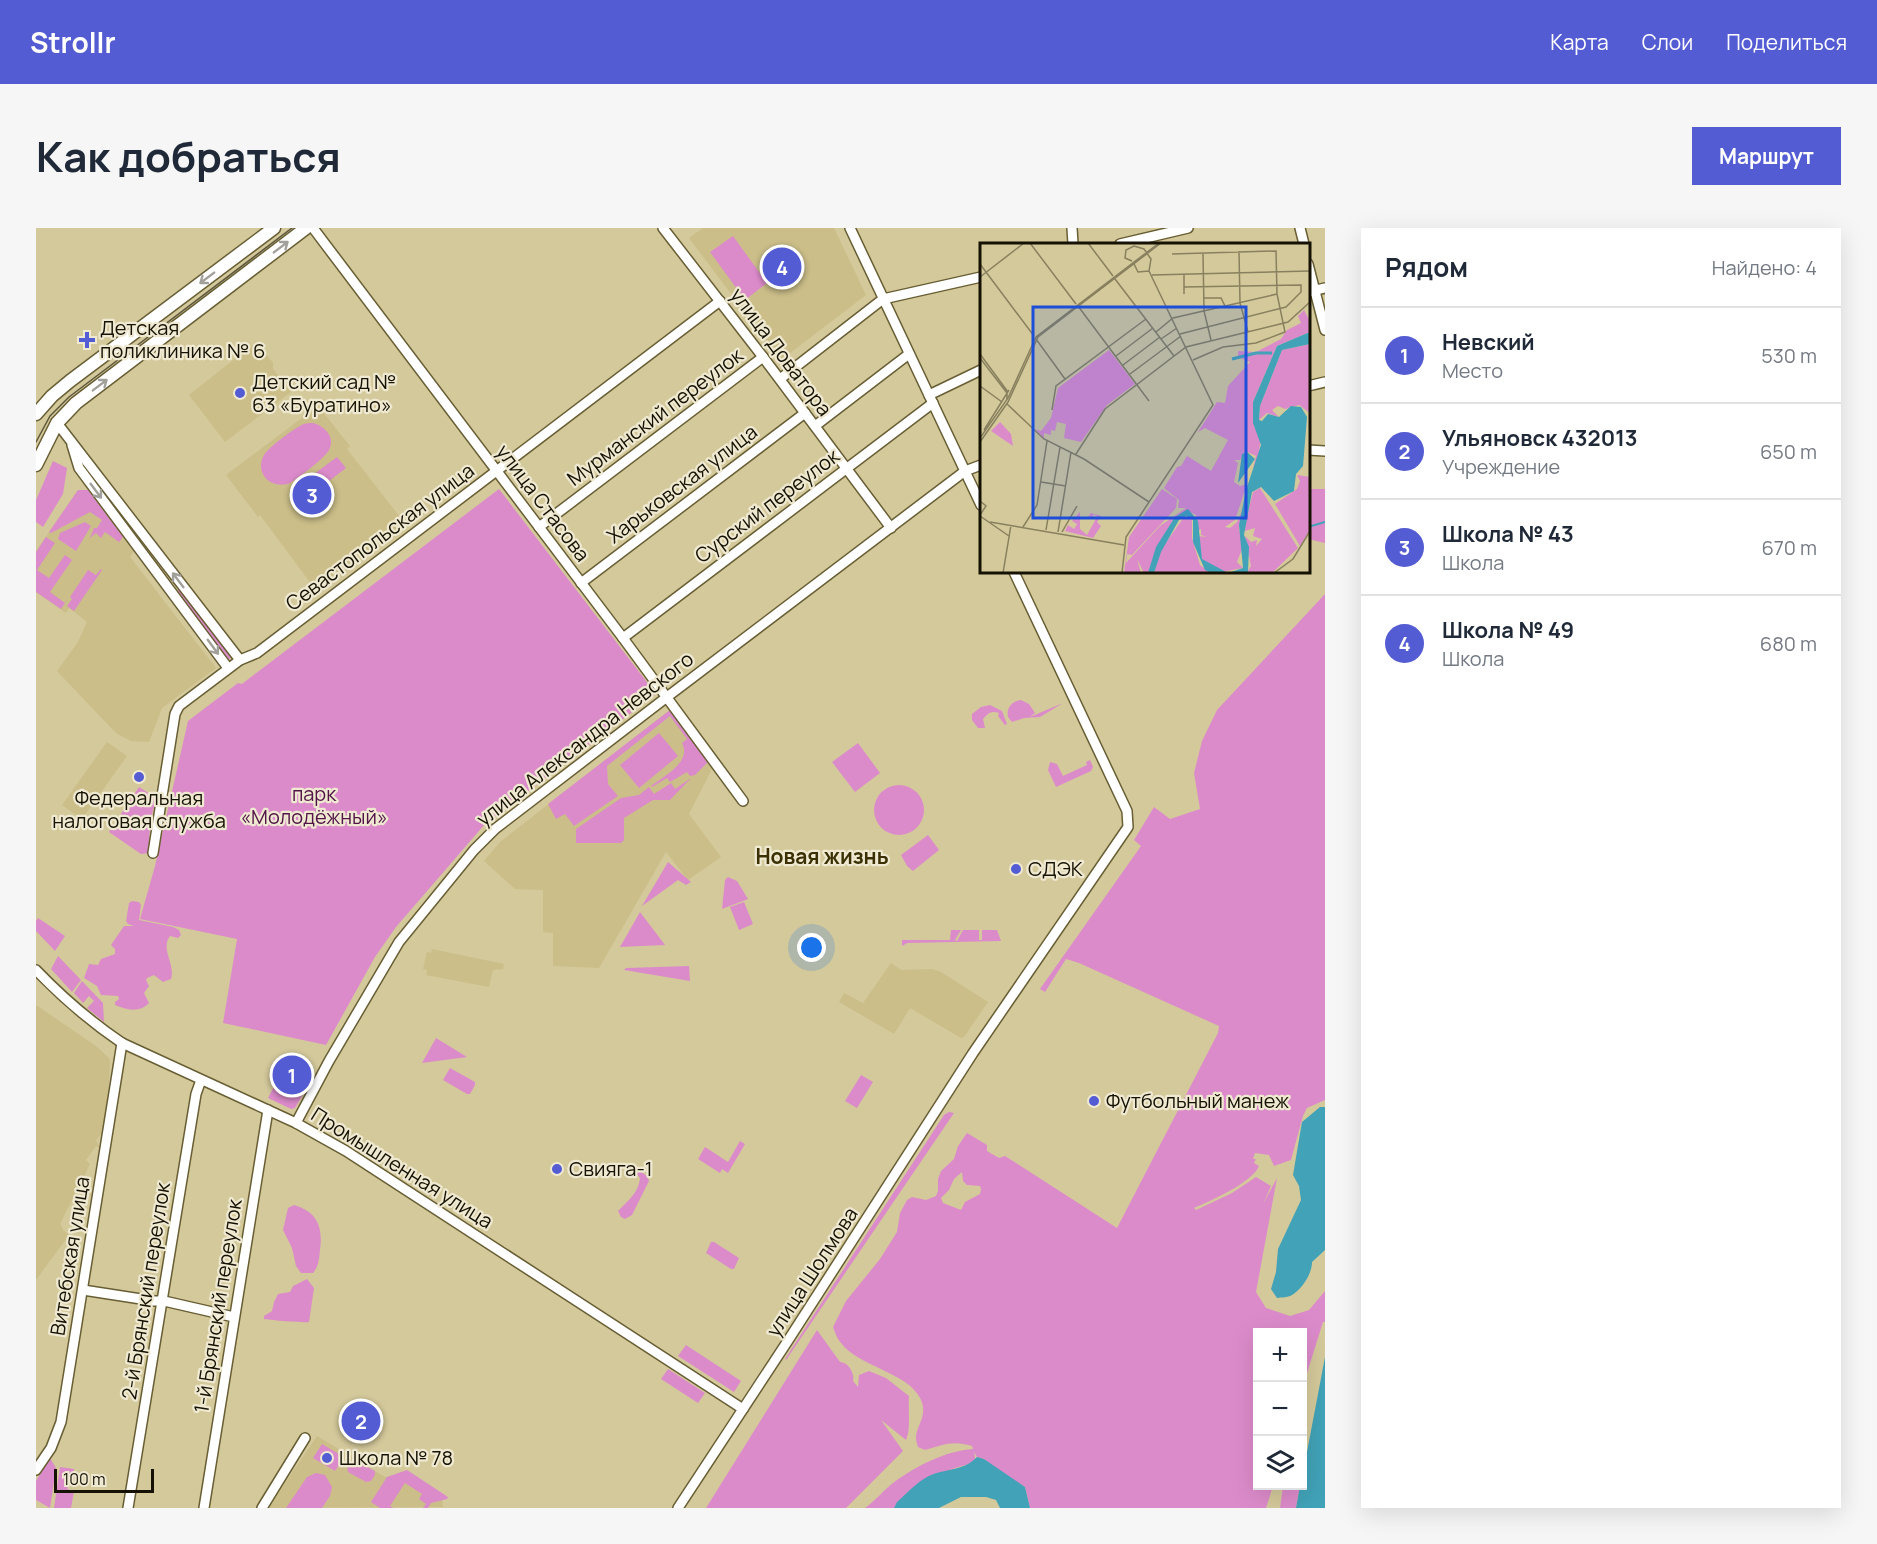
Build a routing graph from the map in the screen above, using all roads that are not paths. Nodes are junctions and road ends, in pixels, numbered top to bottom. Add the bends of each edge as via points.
1 (274, 228) edge
2 (306, 228) edge
3 (313, 228) edge
4 (663, 228) edge
5 (850, 228) edge
6 (1072, 228) edge
7 (1188, 228) edge
8 (1299, 228) edge
9 (1073, 243) edge
10 (1124, 243) edge
11 (1304, 243) edge
12 (1310, 270) edge
13 (980, 277) edge
14 (1316, 290) edge
15 (883, 299) junction
16 (720, 301) junction
17 (1325, 330) edge
18 (909, 354) junction
19 (763, 357) junction
20 (980, 371) edge
21 (780, 379) junction
22 (1325, 382) edge
23 (1310, 386) edge
24 (931, 399) junction
25 (38, 407) edge
26 (805, 413) junction
27 (57, 423) junction
28 (815, 426) junction
29 (71, 440) junction
30 (1310, 450) edge
31 (1325, 451) edge
32 (36, 465) edge
33 (980, 465) edge
34 (846, 469) junction
35 (497, 471) junction
36 (965, 471) junction
37 (980, 503) edge
38 (539, 527) junction
39 (891, 528) junction
40 (1014, 573) edge
41 (581, 583) junction
42 (623, 638) junction
43 (240, 660) junction
44 (228, 668) junction
45 (667, 697) junction
46 (743, 801) dead end
47 (153, 853) dead end
48 (36, 970) edge
49 (122, 1043) junction
50 (201, 1080) junction
51 (268, 1110) junction
52 (296, 1123) junction
53 (83, 1290) junction
54 (164, 1301) junction
55 (234, 1317) junction
56 (743, 1409) junction
57 (305, 1438) dead end
58 (36, 1470) edge
59 (128, 1508) edge
60 (204, 1508) edge
61 (262, 1508) edge
62 (678, 1508) edge

1 -> 25 main road
27 -> 2 main road via 76,403
3 - 35 street, улица Стасова
4 - 16 street, улица Доватора
5 - 15 street
6 - 9 street
7 - 10 street
8 - 11 street
12 - 14 street
13 - 15 street
14 - 17 street
15 - 18 street
15 - 21 street
16 - 19 street, улица Доватора
16 - 35 street, Севастопольская улица
18 - 24 street
18 - 28 street
19 - 21 street, улица Доватора
19 - 38 street, Мурманский переулок
20 - 24 street, Сурский переулок
21 - 26 street, улица Доватора
22 - 23 street
24 - 34 street, Сурский переулок
24 - 36 street
25 - 27 main road
26 - 28 street, улица Доватора
26 - 41 street, Харьковская улица
27 - 29 street
27 - 32 main road
28 - 34 street, улица Доватора
43 -> 29 street
29 -> 44 street via 79,468
30 - 31 street
33 - 36 street, улица Александра Невского
34 - 39 street, улица Доватора
34 - 42 street, Сурский переулок
35 - 38 street, улица Стасова
35 - 43 street, Севастопольская улица via 257,653
36 - 37 street
36 - 39 street, улица Александра Невского
38 - 41 street, улица Стасова
39 - 45 street, улица Александра Невского
40 - 56 street, улица Шолмова via 1129,822 1124,836 973,1053
41 - 42 street, улица Стасова
42 - 45 street, улица Стасова
43 - 44 street, Севастопольская улица
44 - 47 street, Севастопольская улица via 176,710
45 - 46 street, улица Стасова
45 - 52 street, улица Александра Невского via 474,849 399,942
48 - 49 street, Промышленная улица via 59,994
49 - 50 street, Промышленная улица
49 - 53 street, Витебская улица
50 - 51 street, Промышленная улица
50 - 54 street, 2-й Брянский переулок
51 - 52 street, Промышленная улица
51 - 55 street, 1-й Брянский переулок
52 - 56 street, Промышленная улица via 375,1169
53 - 54 street
53 - 58 street, Витебская улица via 59,1427
54 - 55 street
54 - 59 street, 2-й Брянский переулок
55 - 60 street, 1-й Брянский переулок
56 - 62 street, улица Шолмова
57 - 61 street

